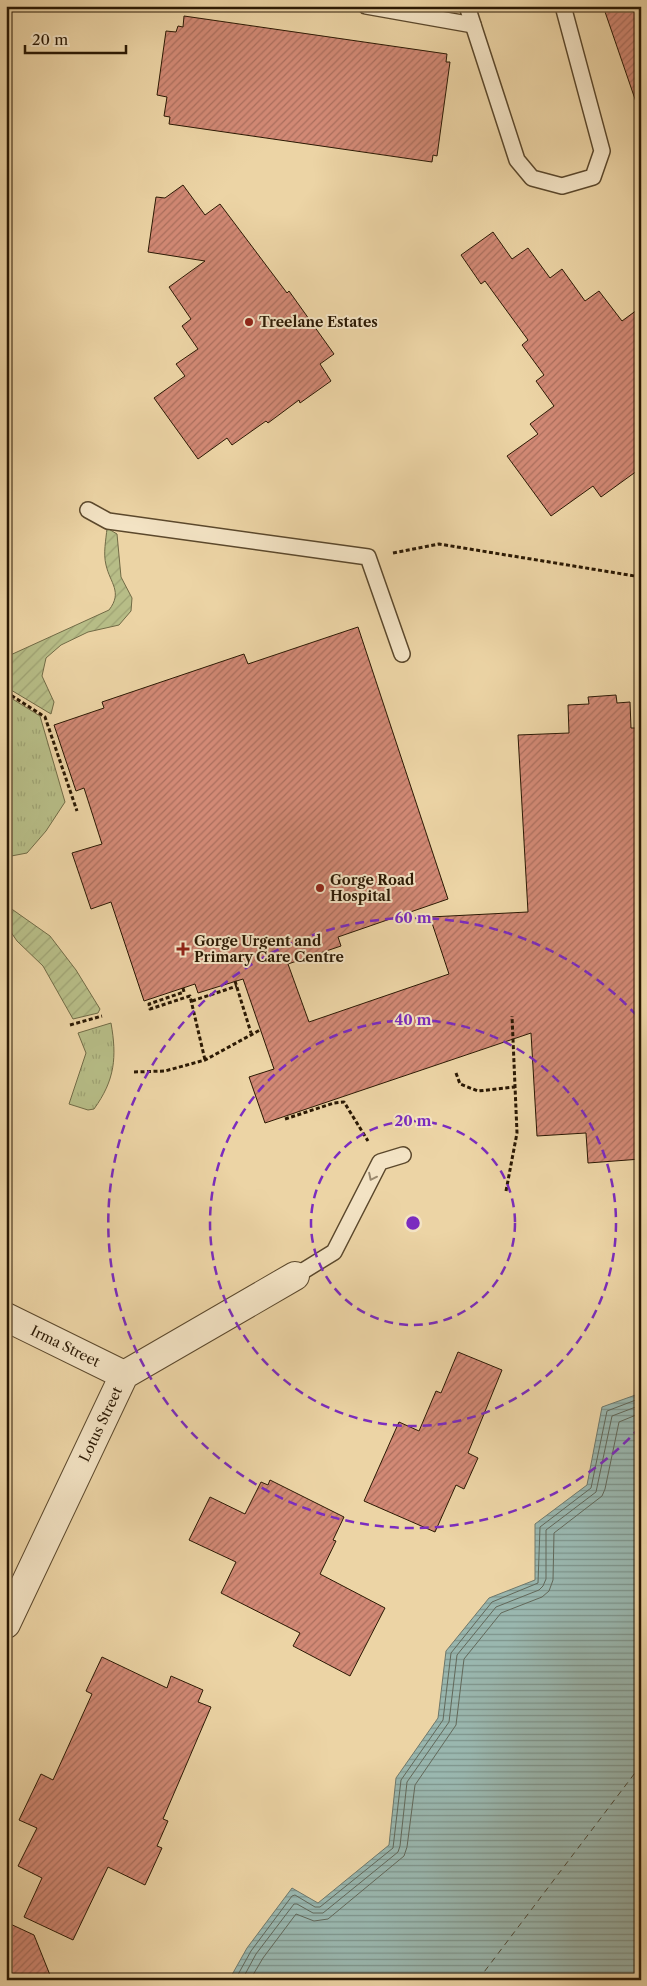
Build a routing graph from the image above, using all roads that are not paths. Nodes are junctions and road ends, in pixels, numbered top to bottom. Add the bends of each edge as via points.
1 (366, 6) edge
2 (467, 6) edge
3 (563, 6) edge
4 (473, 25) junction
5 (88, 510) dead end
6 (402, 654) dead end
7 (403, 1155) dead end
8 (295, 1276) joint
9 (6, 1317) edge
10 (124, 1374) junction
11 (6, 1624) edge

1 - 4 lane
2 - 4 lane
3 - 4 lane via 602,152 593,176 562,186 532,178 517,160
5 - 6 lane via 108,521 368,557
7 -> 8 lane via 380,1162 334,1252
8 - 10 street, Lotus Street
9 - 10 street, Irma Street
10 - 11 street, Lotus Street

